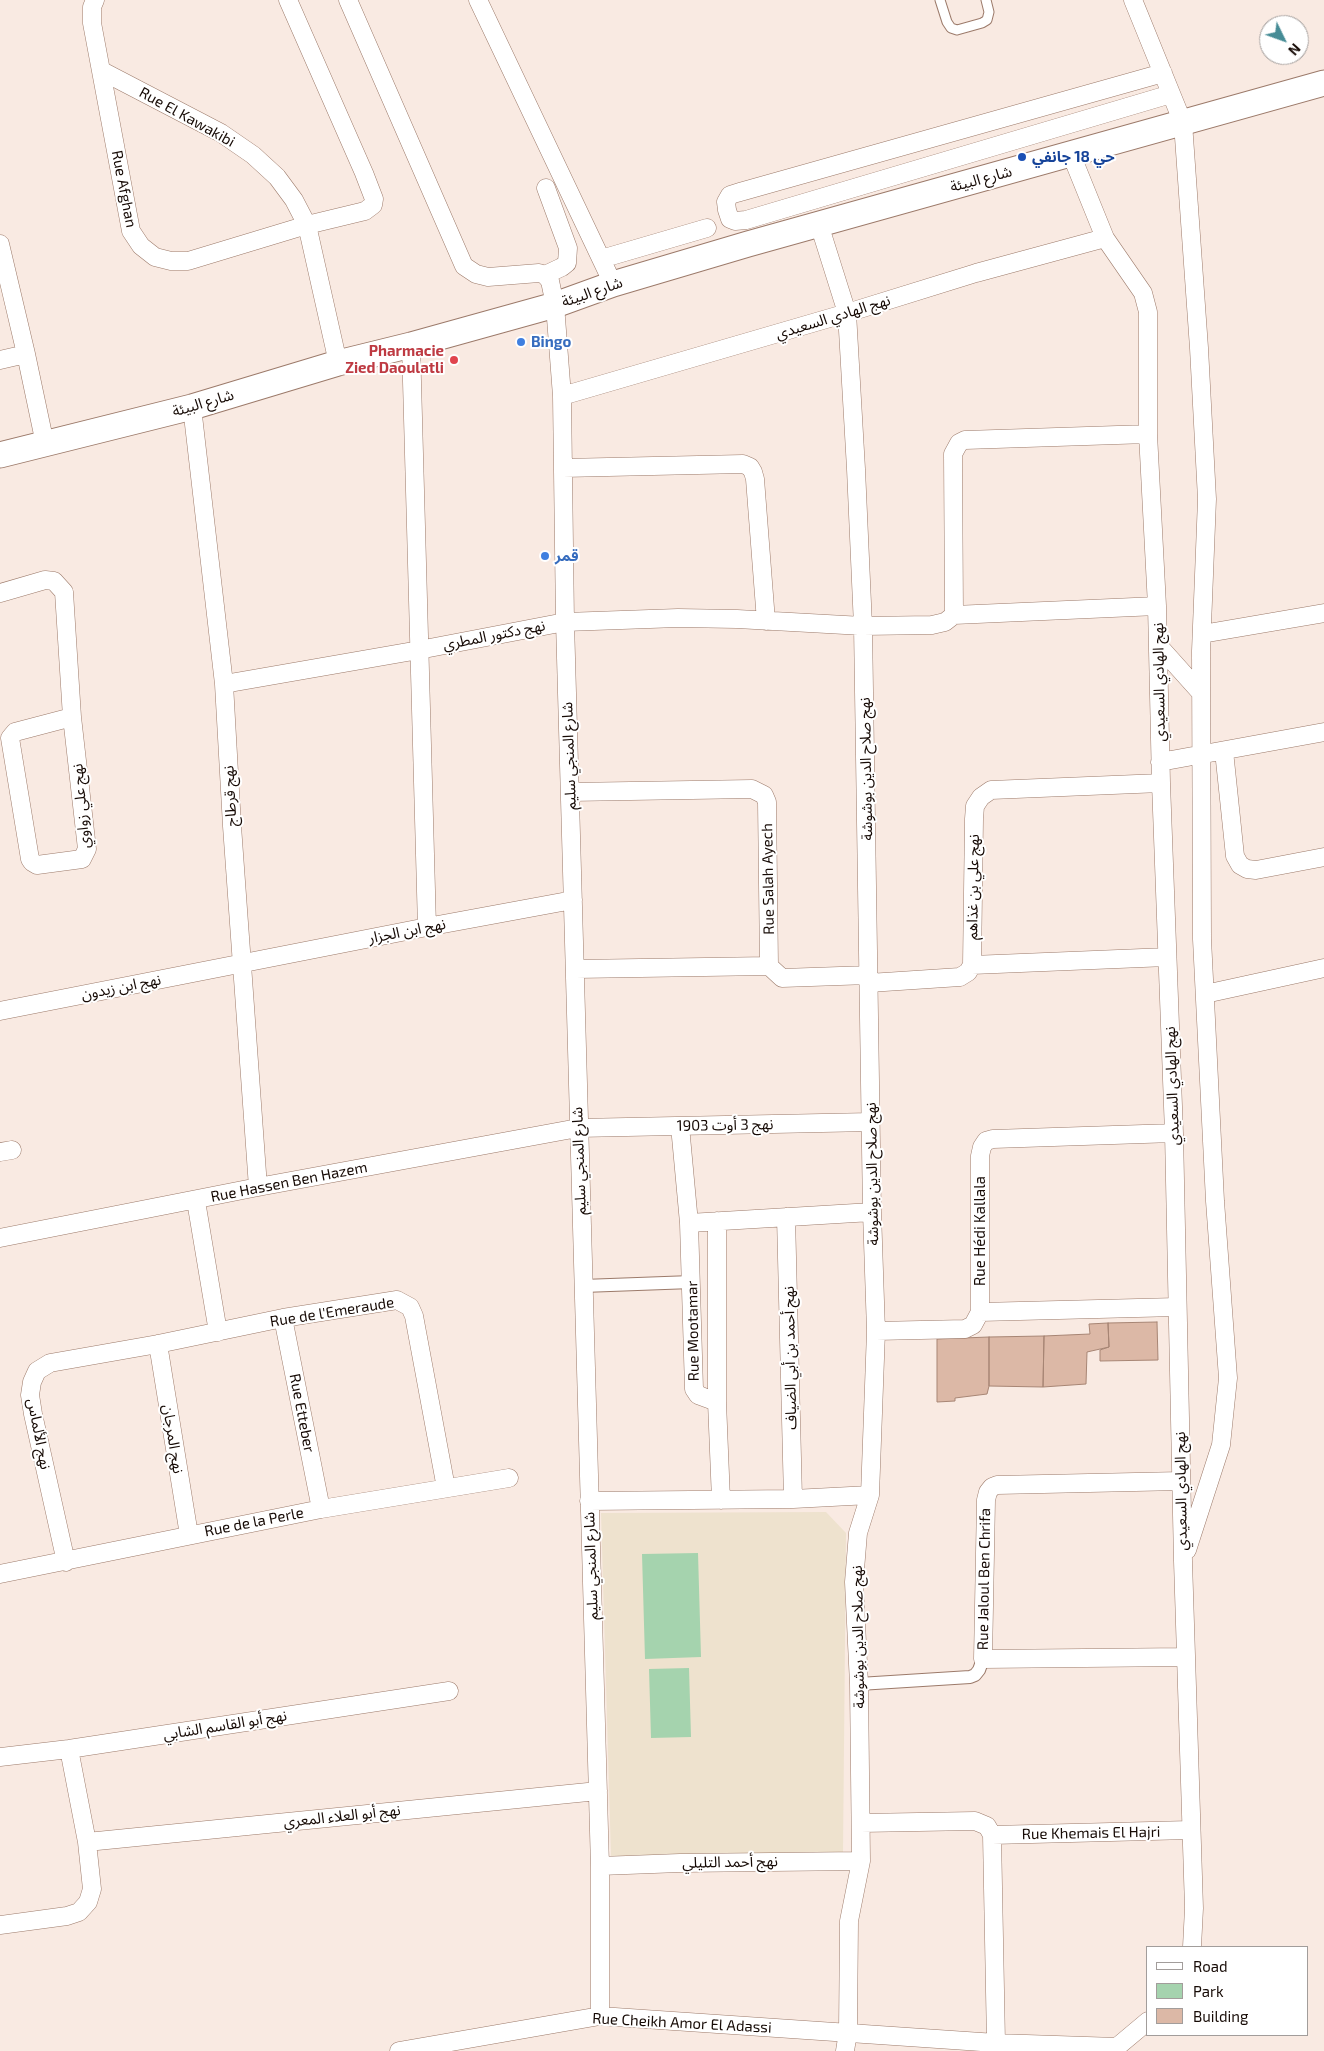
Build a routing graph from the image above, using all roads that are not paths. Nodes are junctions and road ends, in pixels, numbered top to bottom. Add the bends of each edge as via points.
1 (95, 0) edge
2 (288, 0) edge
3 (348, 0) edge
4 (478, 0) edge
5 (940, 0) edge
6 (986, 0) edge
7 (1133, 0) edge
8 (102, 72) junction
9 (1163, 73) junction
10 (1324, 83) edge
11 (1171, 94) junction
12 (1183, 123) junction
13 (1071, 154) junction
14 (546, 188) dead end
15 (819, 224) junction
16 (307, 226) junction
17 (707, 228) dead end
18 (1105, 238) junction
19 (0, 244) edge
20 (600, 259) junction
21 (544, 275) junction
22 (613, 284) junction
23 (554, 305) junction
24 (847, 313) junction
25 (411, 345) junction
26 (26, 354) junction
27 (0, 360) edge
28 (338, 363) junction
29 (562, 396) junction
30 (192, 407) junction
31 (1148, 434) junction
32 (45, 444) junction
33 (0, 455) edge
34 (562, 468) junction
35 (0, 593) edge
36 (1157, 606) junction
37 (1324, 614) edge
38 (954, 615) junction
39 (565, 622) junction
40 (766, 622) junction
41 (863, 626) junction
42 (1202, 634) junction
43 (1158, 645) junction
44 (419, 650) junction
45 (224, 684) junction
46 (1201, 693) junction
47 (72, 717) junction
48 (1324, 732) edge
49 (1224, 751) junction
50 (1201, 755) junction
51 (1160, 762) junction
52 (1161, 783) junction
53 (570, 792) junction
54 (1324, 857) edge
55 (574, 900) junction
56 (427, 927) junction
57 (1167, 957) junction
58 (241, 964) junction
59 (972, 965) junction
60 (769, 966) junction
61 (1324, 968) edge
62 (576, 969) junction
63 (869, 979) junction
64 (1205, 994) junction
65 (0, 1011) edge
66 (871, 1122) junction
67 (680, 1126) junction
68 (578, 1128) junction
69 (1174, 1133) junction
70 (258, 1187) junction
71 (196, 1201) junction
72 (872, 1212) junction
73 (786, 1217) junction
74 (717, 1221) junction
75 (689, 1223) junction
76 (0, 1238) edge
77 (692, 1282) junction
78 (583, 1286) junction
79 (1177, 1306) junction
80 (980, 1312) junction
81 (283, 1318) junction
82 (876, 1331) junction
83 (218, 1332) junction
84 (158, 1344) junction
85 (717, 1402) junction
86 (509, 1478) dead end
87 (1181, 1481) junction
88 (446, 1488) junction
89 (870, 1495) junction
90 (793, 1499) junction
91 (721, 1500) junction
92 (590, 1502) junction
93 (321, 1509) junction
94 (188, 1535) junction
95 (1183, 1560) junction
96 (66, 1562) junction
97 (0, 1574) edge
98 (1186, 1657) junction
99 (983, 1659) junction
100 (859, 1684) junction
101 (449, 1691) dead end
102 (69, 1749) junction
103 (0, 1757) edge
104 (598, 1791) junction
105 (861, 1823) junction
106 (1190, 1830) junction
107 (992, 1835) junction
108 (87, 1842) junction
109 (861, 1861) junction
110 (600, 1866) junction
111 (0, 1925) edge
112 (1192, 1946) edge
113 (600, 2016) junction
114 (1146, 2023) edge
115 (848, 2032) junction
116 (497, 2042) edge
117 (996, 2042) junction
118 (1117, 2049) edge
119 (399, 2051) edge
120 (845, 2051) edge

1 - 8 street, Rue Afghan via 92,23
2 - 16 street, Rue Afghan via 374,199 373,205 365,212
3 - 21 street via 464,266 488,278
4 - 20 street
5 - 6 lane via 947,22 957,30 987,20
7 - 9 street
8 - 16 street, Rue El Kawakibi via 221,133 253,155 277,177
8 - 16 street, Rue Afghan via 131,231 141,246 155,257 188,261
9 - 11 street
9 - 11 street via 730,195 726,202 727,210 730,219 746,220
10 - 12 main road, شارع البيئة
11 - 12 street
12 - 13 main road, شارع البيئة
12 - 42 street via 1207,499
13 - 15 main road, شارع البيئة
13 - 18 street, نهج الهادي السعيدي
14 - 21 street via 568,248 567,263
15 - 22 main road, شارع البيئة
15 - 24 street, نهج صلاح الدين بوشوشة
16 - 28 street, Rue El Kawakibi
17 - 20 street
18 - 24 street, نهج الهادي السعيدي
18 - 31 street, نهج الهادي السعيدي via 1146,302
19 - 26 street
20 - 22 street
21 - 23 street, شارع المنجي سليم via 550,281
22 - 23 main road, شارع البيئة
23 - 25 main road, شارع البيئة
23 - 29 street, شارع المنجي سليم
24 - 29 street, نهج الهادي السعيدي
24 - 41 street, نهج صلاح الدين بوشوشة
25 - 28 main road, شارع البيئة
25 - 44 street
26 - 27 street
26 - 32 street
28 - 30 main road, شارع البيئة
29 - 34 street, شارع المنجي سليم
30 - 32 main road, شارع البيئة
30 - 45 street, نهج قرطاج
31 - 36 street, نهج الهادي السعيدي
31 - 38 street via 965,440 959,443 953,454
32 - 33 main road, شارع البيئة
34 - 39 street, شارع المنجي سليم
34 - 40 street via 743,464 750,467 755,479
35 - 47 street, نهج علي زواوي via 45,580 54,580 64,592
36 - 38 street
36 - 43 street, نهج الهادي السعيدي
37 - 42 street
38 - 41 street, نهج دكتور المطري via 945,622 932,625
39 - 40 street, نهج دكتور المطري via 678,618
39 - 44 street, نهج دكتور المطري
39 - 53 street, شارع المنجي سليم
40 - 41 street, نهج دكتور المطري
41 - 63 street, نهج صلاح الدين بوشوشة
42 - 46 street
43 - 46 street
43 - 51 street, نهج الهادي السعيدي
44 - 45 street, نهج دكتور المطري
44 - 56 street
45 - 58 street, نهج قرطاج
46 - 50 street
47 - 47 street, نهج علي زواوي via 87,849 82,859 37,865 30,859 10,738 15,732
48 - 49 street
49 - 50 street
49 - 54 street via 1235,856 1240,865 1256,870
50 - 51 street
50 - 64 street
51 - 52 street, نهج الهادي السعيدي
52 - 57 street, نهج الهادي السعيدي
52 - 59 street, نهج علي بن غذاهم via 991,790 981,796 975,806 974,819
53 - 55 street, شارع المنجي سليم
53 - 60 street, Rue Salah Ayech via 752,789 764,795 767,802
55 - 56 street, نهج ابن الجزار
55 - 62 street, شارع المنجي سليم
56 - 58 street, نهج ابن الجزار
57 - 59 street
57 - 69 street, نهج الهادي السعيدي
58 - 65 street, نهج ابن زيدون
58 - 70 street, نهج قرطاج
59 - 63 street via 960,978
60 - 62 street
60 - 63 street via 782,978
61 - 64 street
62 - 68 street, شارع المنجي سليم
63 - 66 street, نهج صلاح الدين بوشوشة
64 - 95 street via 1228,1378 1221,1444
66 - 67 street, نهج 3 أوت 1903
66 - 72 street, نهج صلاح الدين بوشوشة
67 - 68 street, نهج 3 أوت 1903
67 - 75 street, Rue Mootamar
68 - 70 street, Rue Hassen Ben Hazem
68 - 78 street, شارع المنجي سليم
69 - 79 street, نهج الهادي السعيدي
69 - 80 street, Rue Hédi Kallala via 986,1141 980,1156
70 - 71 street, Rue Hassen Ben Hazem
71 - 76 street, Rue Hassen Ben Hazem
71 - 83 street
72 - 73 street
72 - 82 street, نهج صلاح الدين بوشوشة
73 - 74 street
73 - 90 street, نهج أحمد بن أبي الضياف
74 - 75 street
74 - 85 street, Rue Mootamar
75 - 77 street, Rue Mootamar
77 - 78 street
77 - 85 street, Rue Mootamar via 694,1389 698,1395
78 - 92 street, شارع المنجي سليم
79 - 80 street
79 - 87 street, نهج الهادي السعيدي
80 - 82 street via 973,1325 965,1329
81 - 83 street, Rue de l'Emeraude
81 - 88 street, Rue de l'Emeraude via 397,1300 410,1307
81 - 93 street, Rue Etteber
82 - 89 street, نهج صلاح الدين بوشوشة
83 - 84 street, نهج الألماس
84 - 94 street, نهج المرجان
84 - 96 street, نهج الألماس via 50,1363 37,1371 32,1382 33,1414
85 - 91 street
86 - 88 street, Rue de la Perle
87 - 95 street, نهج الهادي السعيدي
87 - 99 street, Rue Jaloul Ben Chrifa via 992,1487 986,1500
88 - 93 street, Rue de la Perle
89 - 90 street
89 - 100 street, نهج صلاح الدين بوشوشة via 858,1533 854,1582
90 - 91 street
91 - 92 street
92 - 104 street, شارع المنجي سليم
93 - 94 street, Rue de la Perle
94 - 96 street, Rue de la Perle
95 - 98 street, نهج الهادي السعيدي
96 - 97 street, Rue de la Perle
98 - 99 street, Rue Jaloul Ben Chrifa
98 - 106 street, نهج الهادي السعيدي
99 - 100 street via 979,1670 970,1677
100 - 105 street, نهج صلاح الدين بوشوشة
101 - 102 street, نهج أبو القاسم الشابي
102 - 103 street, نهج أبو القاسم الشابي
102 - 108 street
104 - 108 street, نهج أبو العلاء المعري
104 - 110 street, شارع المنجي سليم
105 - 107 street via 975,1821 987,1826
105 - 109 street, نهج صلاح الدين بوشوشة
106 - 107 street, Rue Khemais El Hajri
106 - 112 street, نهج الهادي السعيدي via 1194,1908
107 - 117 street
108 - 111 street via 92,1889 88,1902 79,1912
109 - 110 street, نهج أحمد التليلي
109 - 115 street, نهج صلاح الدين بوشوشة via 849,1921
110 - 113 street, شارع المنجي سليم
113 - 115 street, Rue Cheikh Amor El Adassi
113 - 116 street, Rue Cheikh Amor El Adassi
114 - 118 street
115 - 117 street
115 - 120 street, نهج صلاح الدين بوشوشة
116 - 119 street, Rue Cheikh Amor El Adassi
117 - 118 street

